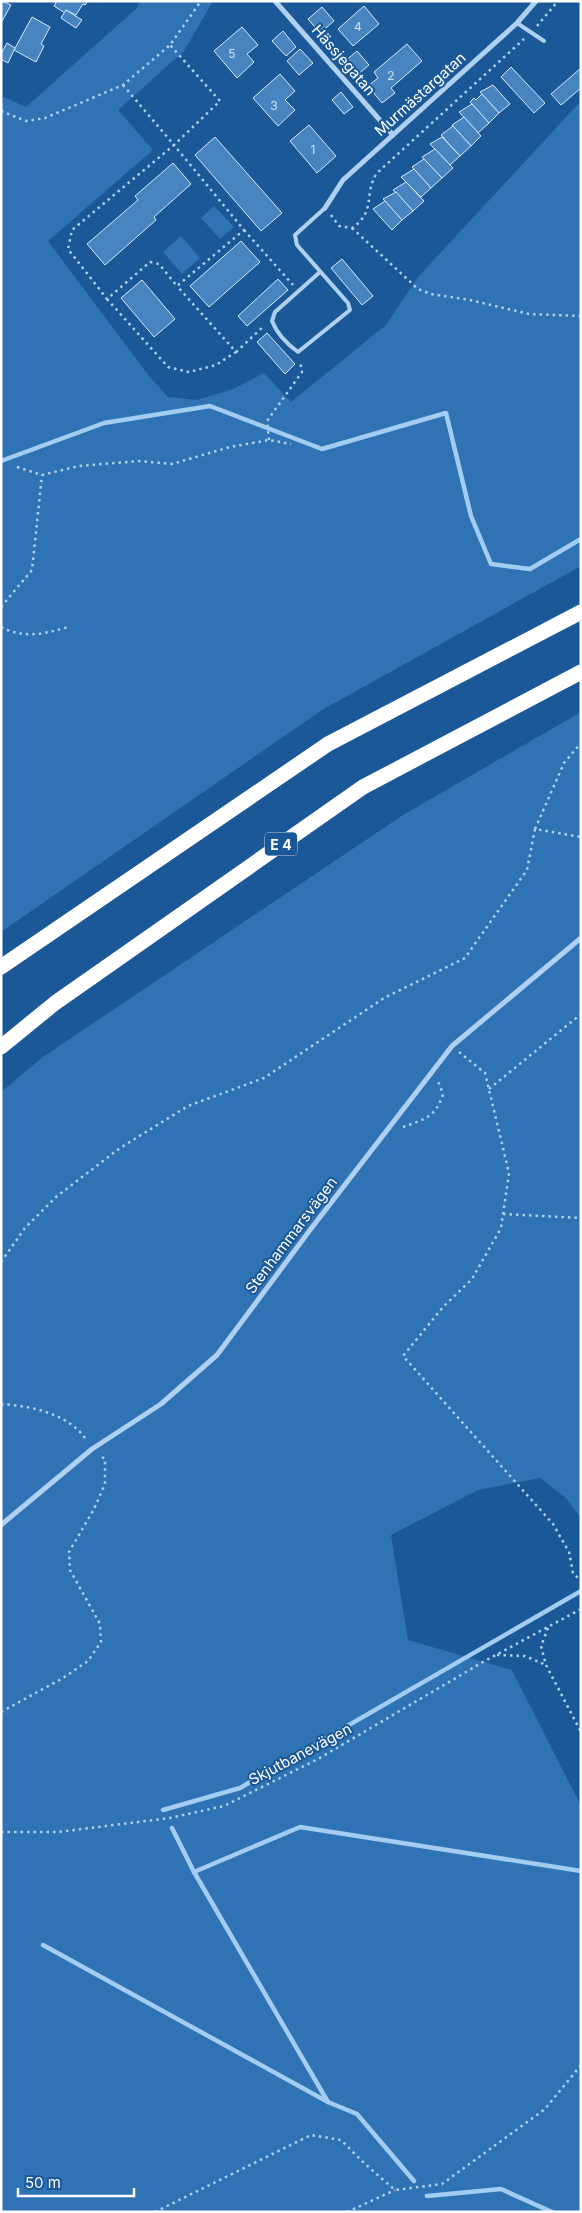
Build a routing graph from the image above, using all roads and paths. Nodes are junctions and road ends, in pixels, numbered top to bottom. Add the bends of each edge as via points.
1 (201, 1) edge
2 (275, 1) edge
3 (536, 1) edge
4 (558, 1) edge
5 (517, 23) junction
6 (531, 32) junction
7 (544, 41) dead end
8 (170, 45) junction
9 (123, 85) junction
10 (1, 111) edge
11 (393, 135) junction
12 (174, 145) junction
13 (325, 208) junction
14 (352, 228) junction
15 (244, 230) junction
16 (320, 272) junction
17 (177, 286) junction
18 (298, 292) junction
19 (107, 299) junction
20 (581, 316) edge
21 (272, 321) junction
22 (236, 352) junction
23 (298, 352) junction
24 (270, 440) junction
25 (291, 444) dead end
26 (17, 467) dead end
27 (42, 475) junction
28 (1, 607) edge
29 (581, 612) edge
30 (1, 627) edge
31 (68, 627) dead end
32 (581, 672) edge
33 (581, 743) edge
34 (535, 829) junction
35 (581, 837) edge
36 (581, 938) edge
37 (1, 967) edge
38 (581, 1014) edge
39 (452, 1046) junction
40 (1, 1047) edge
41 (432, 1074) junction
42 (489, 1090) junction
43 (385, 1133) junction
44 (503, 1214) junction
45 (581, 1218) edge
46 (1, 1262) edge
47 (1, 1404) edge
48 (92, 1449) junction
49 (1, 1525) edge
50 (581, 1581) edge
51 (581, 1609) edge
52 (549, 1626) junction
53 (496, 1655) junction
54 (546, 1665) junction
55 (1, 1712) edge
56 (581, 1732) edge
57 (1, 1832) edge
58 (581, 2065) edge
59 (395, 2190) junction
60 (155, 2212) edge
61 (347, 2212) edge

1 - 8 path
2 - 11 street, Hässjegatan
3 - 5 street, Murmästargatan
4 - 6 path
5 - 6 lane
5 - 11 street, Murmästargatan
6 - 7 lane
6 - 14 path via 378,173 372,182 364,220
8 - 9 path
8 - 12 path via 220,100
9 - 10 path via 45,118 26,121
9 - 12 path
11 - 13 street, Murmästargatan via 343,180
12 - 15 path
12 - 19 path via 72,230 68,249
13 - 14 path via 339,226
13 - 16 lane via 295,235 297,245
14 - 20 path via 418,289 431,294 529,314
15 - 17 path
15 - 18 path
16 - 18 lane
16 - 23 lane via 348,303 350,310
17 - 19 path via 159,264 150,262
17 - 22 path
18 - 21 lane via 275,312
19 - 22 path via 168,367 189,372 216,365
21 - 22 path
21 - 23 lane via 276,330
23 - 24 path via 302,372 267,421
24 - 25 path
24 - 27 path via 230,447 172,464 140,461 78,466
26 - 27 path
27 - 28 path via 32,570
29 - 37 highway via 328,744
30 - 31 path via 15,634 41,635
32 - 40 highway, E 4 via 363,787 56,1003
33 - 34 path via 564,763
34 - 35 path
34 - 46 path via 527,870 465,958 384,998 264,1078 188,1106 120,1148 56,1197 24,1228
36 - 39 street, Stenhammarsvägen
38 - 42 path
39 - 41 street, Stenhammarsvägen
39 - 42 path via 485,1073
41 - 43 street, Stenhammarsvägen
41 - 43 path via 441,1085 443,1094 439,1107 430,1117
42 - 44 path via 509,1173
43 - 48 street, Stenhammarsvägen via 217,1355 160,1404
44 - 45 path
44 - 50 path via 500,1228 472,1280 443,1307 403,1356 553,1524 569,1552 573,1573
47 - 48 path via 54,1414 82,1433
48 - 49 street, Stenhammarsvägen
48 - 55 path via 105,1459 105,1484 69,1552 70,1570 100,1624 101,1642 88,1660
51 - 52 path, Skjutbanevägen
52 - 53 path, Skjutbanevägen
52 - 54 path via 542,1646
53 - 54 path via 525,1656
53 - 57 path, Skjutbanevägen via 318,1759 224,1806 170,1818 58,1832
54 - 56 path
58 - 59 path via 545,2109 442,2184
59 - 60 path via 341,2140 311,2134
59 - 61 path

